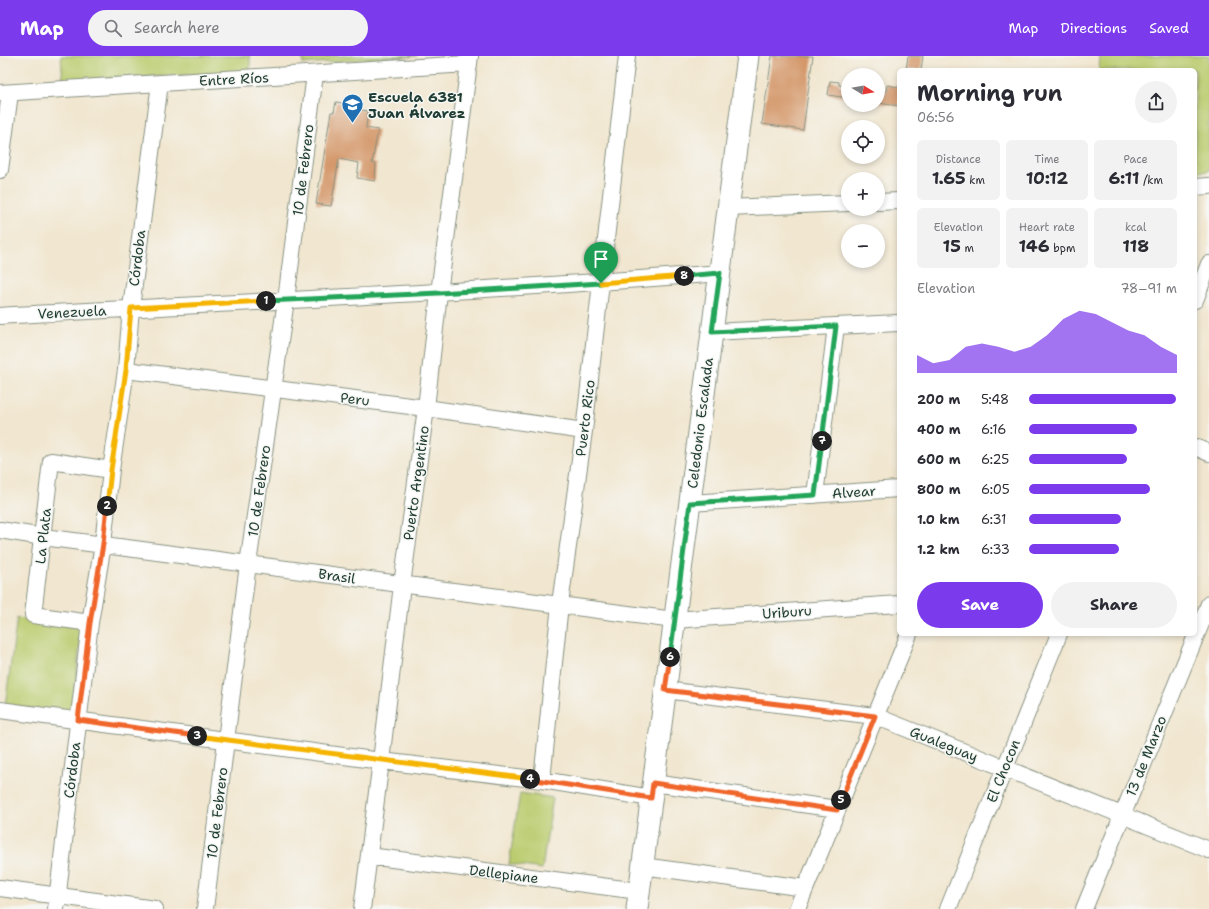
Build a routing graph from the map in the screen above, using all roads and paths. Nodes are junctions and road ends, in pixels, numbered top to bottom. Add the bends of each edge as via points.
1 (627, 56) edge
2 (748, 56) edge
3 (469, 60) edge
4 (315, 74) junction
5 (160, 83) junction
6 (5, 93) edge
7 (0, 170) edge
8 (1209, 186) edge
9 (1197, 187) edge
10 (897, 201) edge
11 (885, 202) edge
12 (841, 203) edge
13 (728, 208) junction
14 (1209, 264) edge
15 (720, 273) junction
16 (601, 283) junction
17 (439, 293) junction
18 (1197, 295) edge
19 (286, 300) junction
20 (131, 308) junction
21 (0, 316) edge
22 (897, 322) edge
23 (836, 326) junction
24 (712, 332) junction
25 (126, 370) junction
26 (274, 389) junction
27 (426, 408) junction
28 (584, 430) junction
29 (1197, 448) edge
30 (1209, 453) edge
31 (111, 470) junction
32 (897, 489) edge
33 (815, 495) junction
34 (690, 503) junction
35 (0, 530) edge
36 (43, 537) junction
37 (103, 544) junction
38 (248, 564) junction
39 (402, 585) junction
40 (560, 604) junction
41 (897, 604) edge
42 (1209, 604) edge
43 (674, 620) junction
44 (90, 623) junction
45 (1197, 633) edge
46 (908, 636) edge
47 (1059, 636) edge
48 (1196, 636) edge
49 (665, 690) junction
50 (0, 710) edge
51 (875, 716) junction
52 (78, 720) junction
53 (226, 740) junction
54 (381, 760) junction
55 (1005, 768) junction
56 (542, 780) junction
57 (652, 790) junction
58 (837, 810) junction
59 (1122, 815) junction
60 (1209, 850) edge
61 (369, 856) junction
62 (642, 866) junction
63 (0, 888) edge
64 (805, 888) junction
65 (638, 900) edge
66 (57, 902) edge
67 (155, 909) edge
68 (205, 909) edge
69 (362, 909) edge
70 (797, 909) edge
71 (948, 909) edge
72 (1084, 909) edge

1 - 16 street, Puerto Rico
2 - 13 main road, Celedonio Escalada
3 - 4 street, Entre Ríos
3 - 17 street, Puerto Argentino
4 - 5 street, Entre Ríos
4 - 19 street, 10 de Febrero
5 - 6 street, Entre Ríos
5 - 20 street, Córdoba
6 - 7 street
8 - 9 street
10 - 11 street
12 - 13 street
13 - 15 main road, Celedonio Escalada
14 - 18 street
15 - 16 street, Venezuela
15 - 24 main road, Celedonio Escalada
16 - 17 street, Venezuela
16 - 28 street, Puerto Rico
17 - 19 street, Venezuela
17 - 27 street, Puerto Argentino
19 - 20 street, Venezuela
19 - 26 street, 10 de Febrero
20 - 21 street, Venezuela
20 - 25 street, Córdoba
22 - 23 street
23 - 24 street
23 - 33 street
24 - 34 main road, Celedonio Escalada
25 - 26 street, Peru
25 - 31 street, Córdoba
26 - 27 street, Peru
26 - 38 street, 10 de Febrero
27 - 28 street, Peru
27 - 39 street, Puerto Argentino
28 - 40 street, Puerto Rico
29 - 30 street
31 - 36 street, La Plata via 50,461
31 - 37 street, Córdoba
32 - 33 street, Alvear
33 - 34 street, Alvear
34 - 43 main road, Celedonio Escalada
35 - 36 street, Brasil
36 - 37 street, Brasil
36 - 44 street, La Plata via 33,615
37 - 38 street, Brasil
37 - 44 street, Córdoba
38 - 39 street, Brasil
38 - 53 street, 10 de Febrero
39 - 40 street, Brasil
39 - 54 street, Puerto Argentino
40 - 43 street, Brasil
40 - 56 street, Puerto Rico
41 - 43 street, Uriburu
42 - 45 street, 13 de Marzo
43 - 49 main road, Celedonio Escalada
44 - 52 street, Córdoba
46 - 51 street
47 - 55 street, El Chocon
48 - 59 street, 13 de Marzo
49 - 51 street, Gualeguay
49 - 57 main road, Celedonio Escalada
50 - 52 street
51 - 55 street, Gualeguay
51 - 58 street
52 - 53 street
52 - 66 street, Córdoba
53 - 54 street
53 - 68 street, 10 de Febrero
54 - 56 street
54 - 61 street, Puerto Argentino
55 - 59 street, Gualeguay
55 - 71 street, El Chocon
56 - 57 street
57 - 58 street
57 - 62 main road, Celedonio Escalada
58 - 64 street
59 - 60 street, Gualeguay
59 - 72 street, 13 de Marzo
61 - 65 street, Dellepiane
61 - 69 street, Puerto Argentino
62 - 64 street
62 - 65 main road, Celedonio Escalada
63 - 66 street
64 - 70 street
66 - 67 street

